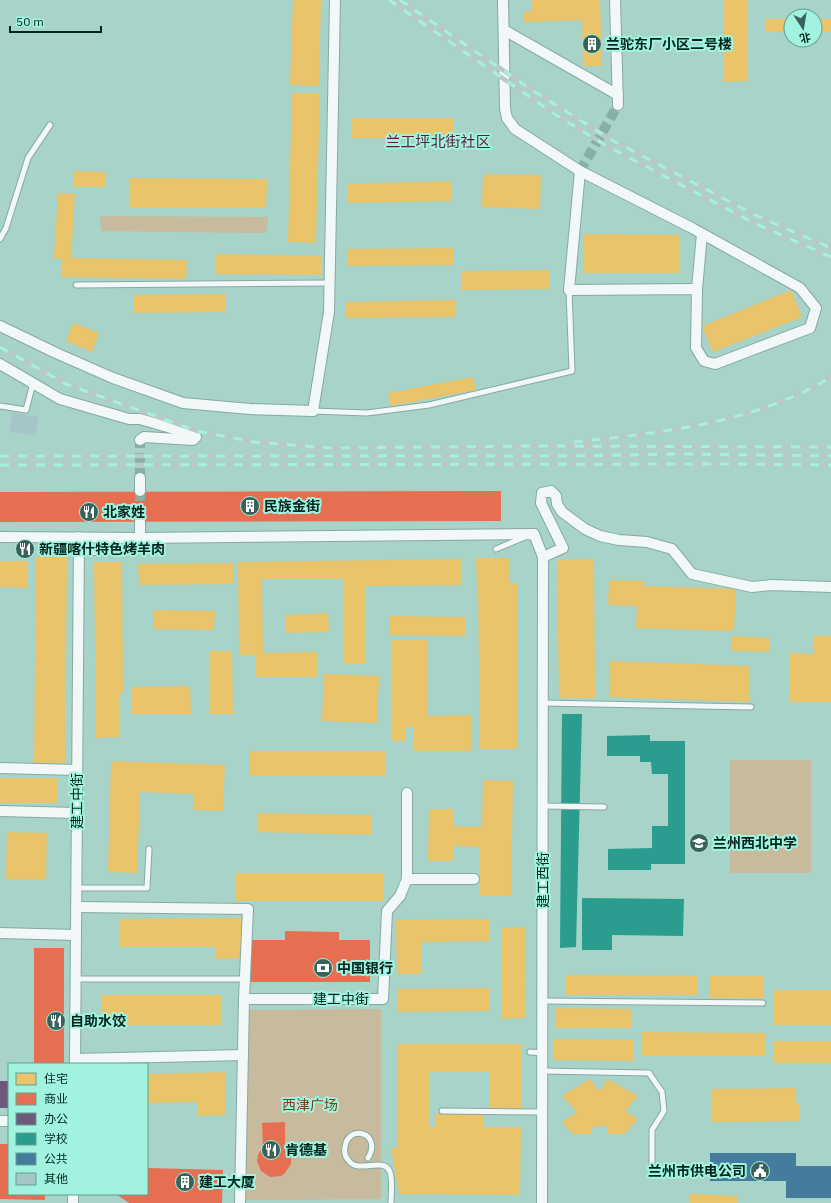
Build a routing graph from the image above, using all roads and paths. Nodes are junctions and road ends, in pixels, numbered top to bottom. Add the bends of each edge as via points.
1 (335, 0) edge
2 (503, 0) edge
3 (615, 0) edge
4 (504, 30) junction
5 (50, 125) dead end
6 (580, 171) junction
7 (702, 234) junction
8 (0, 239) edge
9 (330, 283) junction
10 (76, 286) dead end
11 (697, 289) junction
12 (569, 290) junction
13 (0, 326) edge
14 (0, 364) edge
15 (33, 383) junction
16 (0, 406) edge
17 (313, 411) junction
18 (140, 440) dead end
19 (140, 478) tunnel mouth
20 (140, 491) tunnel mouth
21 (140, 522) tunnel mouth
22 (534, 534) junction
23 (0, 537) edge
24 (79, 537) junction
25 (140, 538) junction
26 (496, 549) dead end
27 (78, 552) junction
28 (116, 553) dead end
29 (543, 557) junction
30 (831, 587) edge
31 (543, 703) junction
32 (751, 707) dead end
33 (0, 768) edge
34 (77, 770) junction
35 (406, 793) dead end
36 (543, 806) junction
37 (604, 807) dead end
38 (0, 811) edge
39 (77, 812) junction
40 (149, 849) dead end
41 (474, 879) dead end
42 (406, 880) junction
43 (77, 888) junction
44 (76, 907) junction
45 (0, 933) edge
46 (76, 935) junction
47 (76, 979) junction
48 (245, 979) junction
49 (244, 1000) junction
50 (542, 1001) junction
51 (763, 1003) dead end
52 (530, 1052) dead end
53 (542, 1053) junction
54 (243, 1055) junction
55 (75, 1061) edge
56 (542, 1072) junction
57 (442, 1111) dead end
58 (542, 1112) junction
59 (368, 1158) dead end
60 (652, 1170) dead end
61 (240, 1203) edge
62 (391, 1203) edge
63 (542, 1203) edge

1 - 9 street
2 - 4 street
3 - 4 street via 618,100
4 - 6 street via 507,118 515,129
5 - 8 lane via 28,158 6,228
6 - 7 street
6 - 12 street
7 - 11 street
7 - 11 street via 800,288 816,308 810,328 715,364 704,361 696,348
9 - 10 lane
9 - 17 street via 329,312
11 - 12 street
12 - 17 lane via 572,371 429,405 367,413
13 - 17 street via 113,378 183,403
14 - 15 street
15 - 16 lane via 26,410
15 - 18 street via 60,398 196,437 193,440 144,437
19 - 20 street
21 - 25 street
22 - 25 street
22 - 26 lane
22 - 29 street
23 - 24 street
24 - 25 street
24 - 27 street, 建工中街
27 - 28 lane
27 - 34 street, 建工中街
29 - 30 street via 563,548 541,503 542,494 551,491 556,496 556,504 562,512 585,529 600,536 647,542 672,549 692,574 752,587
29 - 31 street, 建工西街
31 - 32 lane
31 - 36 street, 建工西街
33 - 34 street
34 - 39 street, 建工中街
35 - 42 street, 建工中街
36 - 37 lane
36 - 50 street, 建工西街
38 - 39 street
39 - 43 street, 建工中街
40 - 43 lane via 147,888
41 - 42 street
42 - 49 street, 建工中街 via 400,896 387,911 383,999
43 - 44 street, 建工中街
44 - 46 street, 建工中街
44 - 48 street via 248,909
45 - 46 street
46 - 47 street, 建工中街
47 - 48 lane
47 - 55 street, 建工中街
48 - 49 street
49 - 54 street
50 - 51 lane
50 - 53 street, 建工西街
52 - 53 lane
53 - 56 street, 建工西街
54 - 55 street
54 - 61 street
56 - 58 street, 建工西街
56 - 60 lane via 649,1074 662,1092 664,1111 652,1130
57 - 58 lane
58 - 63 street, 建工西街
59 - 62 lane via 372,1149 368,1136 361,1133 352,1135 344,1148 347,1160 357,1166 386,1167 390,1173

